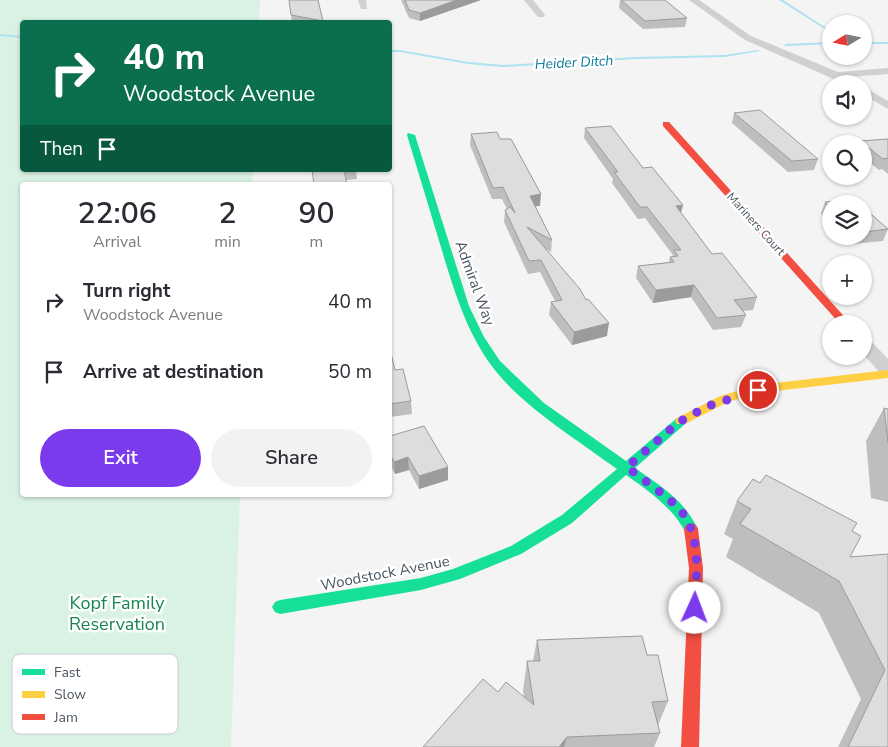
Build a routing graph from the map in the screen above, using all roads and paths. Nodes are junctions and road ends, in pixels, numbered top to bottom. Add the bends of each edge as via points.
1 (528, 0) edge
2 (693, 0) edge
3 (541, 16) dead end
4 (888, 72) edge
5 (837, 75) joint
6 (872, 95) edge
7 (888, 106) edge
8 (666, 124) dead end
9 (411, 135) dead end
10 (838, 315) edge
11 (872, 353) edge
12 (888, 372) edge
13 (627, 467) junction
14 (280, 607) dead end
15 (690, 747) edge

1 - 3 street
2 - 5 street via 748,38
4 - 5 street
6 - 7 street
8 - 10 street, Mariners Court
9 - 13 street, Admiral Way via 464,306 480,340 496,364 525,394
11 - 12 street
12 - 13 street, Woodstock Avenue via 758,390 724,399 679,422
13 - 14 street, Woodstock Avenue via 567,519 486,564 421,584
13 - 15 street, Admiral Way via 680,510 694,540 696,568

